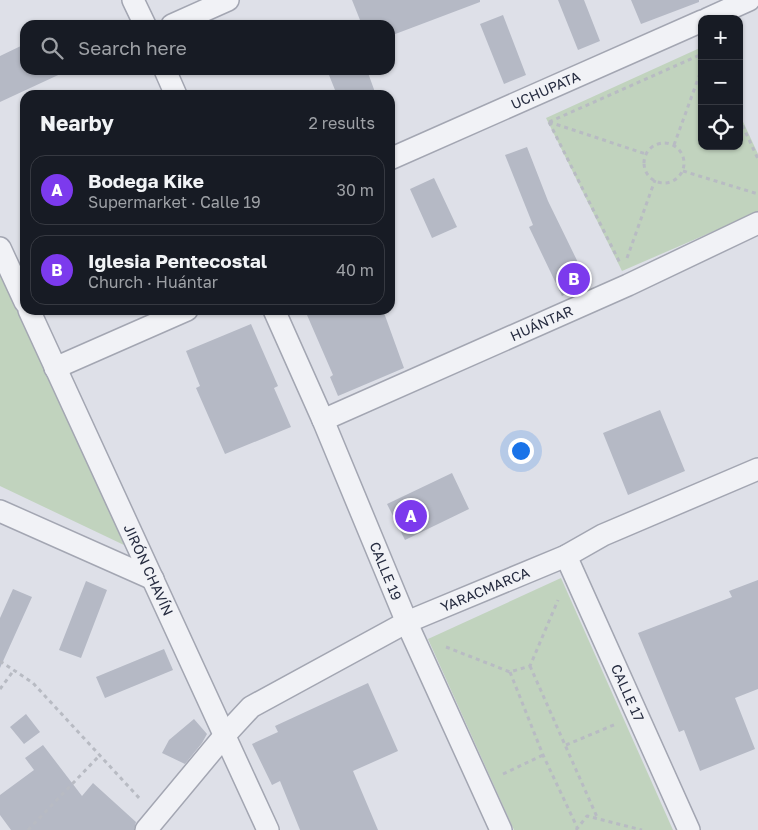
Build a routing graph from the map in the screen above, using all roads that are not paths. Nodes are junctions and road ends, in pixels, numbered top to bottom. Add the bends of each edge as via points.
1 (133, 0) edge
2 (228, 0) edge
3 (749, 0) edge
4 (716, 15) edge
5 (143, 20) edge
6 (183, 20) edge
7 (698, 23) edge
8 (167, 75) edge
9 (174, 90) edge
10 (395, 157) edge
11 (758, 224) edge
12 (0, 248) edge
13 (20, 291) edge
14 (30, 315) edge
15 (176, 315) edge
16 (276, 315) edge
17 (55, 368) junction
18 (323, 420) junction
19 (758, 469) edge
20 (0, 511) edge
21 (569, 562) junction
22 (152, 579) junction
23 (407, 622) junction
24 (225, 735) junction
25 (151, 824) edge
26 (268, 830) edge
27 (501, 830) edge
28 (689, 830) edge

1 - 5 street
2 - 6 street
3 - 4 street
7 - 10 street, UCHUPATA
8 - 9 street
11 - 18 street, HUÁNTAR
12 - 13 street
14 - 17 street, JIRÓN CHAVÍN
15 - 17 street
16 - 18 street, CALLE 19
17 - 22 street, JIRÓN CHAVÍN
18 - 23 street, CALLE 19
19 - 21 street, YARACMARCA via 604,535
20 - 22 street
21 - 23 street, YARACMARCA
21 - 28 street, CALLE 17
22 - 24 street, JIRÓN CHAVÍN
23 - 24 street, YARACMARCA via 251,707
23 - 27 street, CALLE 19
24 - 25 street, YARACMARCA
24 - 26 street, JIRÓN CHAVÍN

